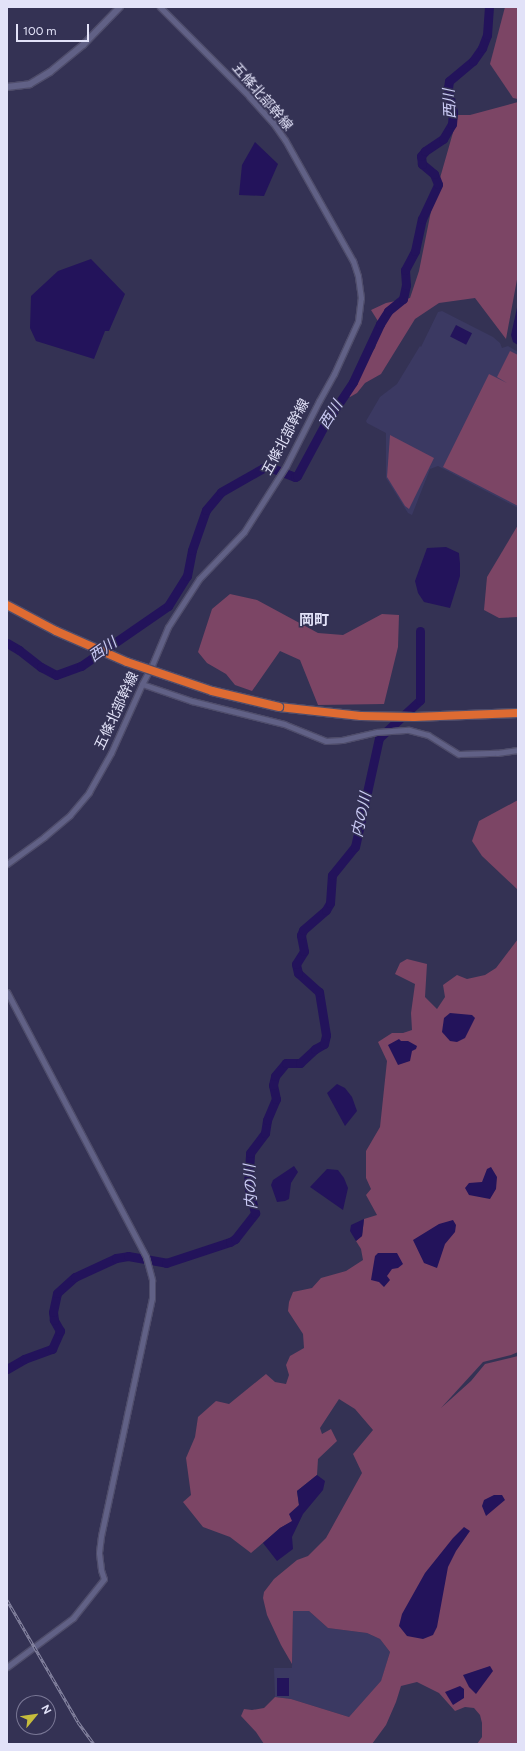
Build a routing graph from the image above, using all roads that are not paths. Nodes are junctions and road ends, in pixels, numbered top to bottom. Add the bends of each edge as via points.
1 (120, 7) edge
2 (160, 7) edge
3 (7, 87) edge
4 (7, 605) edge
5 (142, 684) junction
6 (518, 713) edge
7 (518, 750) edge
8 (7, 864) edge
9 (7, 992) edge
10 (7, 1667) edge

1 - 3 main road via 83,45 50,72 30,84
2 - 5 street, 五條北部幹線 via 249,96 281,134 353,261 361,298 358,321 345,352 286,466 244,532 199,579 185,599 168,627
4 - 6 highway, bridge via 56,631 127,662 212,691 279,707 361,716
5 - 7 street via 192,701 284,724 326,741 377,732 409,730 428,735 459,754
5 - 8 street, 五條北部幹線 via 111,753 90,792 70,815
9 - 10 street via 146,1257 152,1280 152,1298 100,1536 101,1570 104,1579 73,1618

